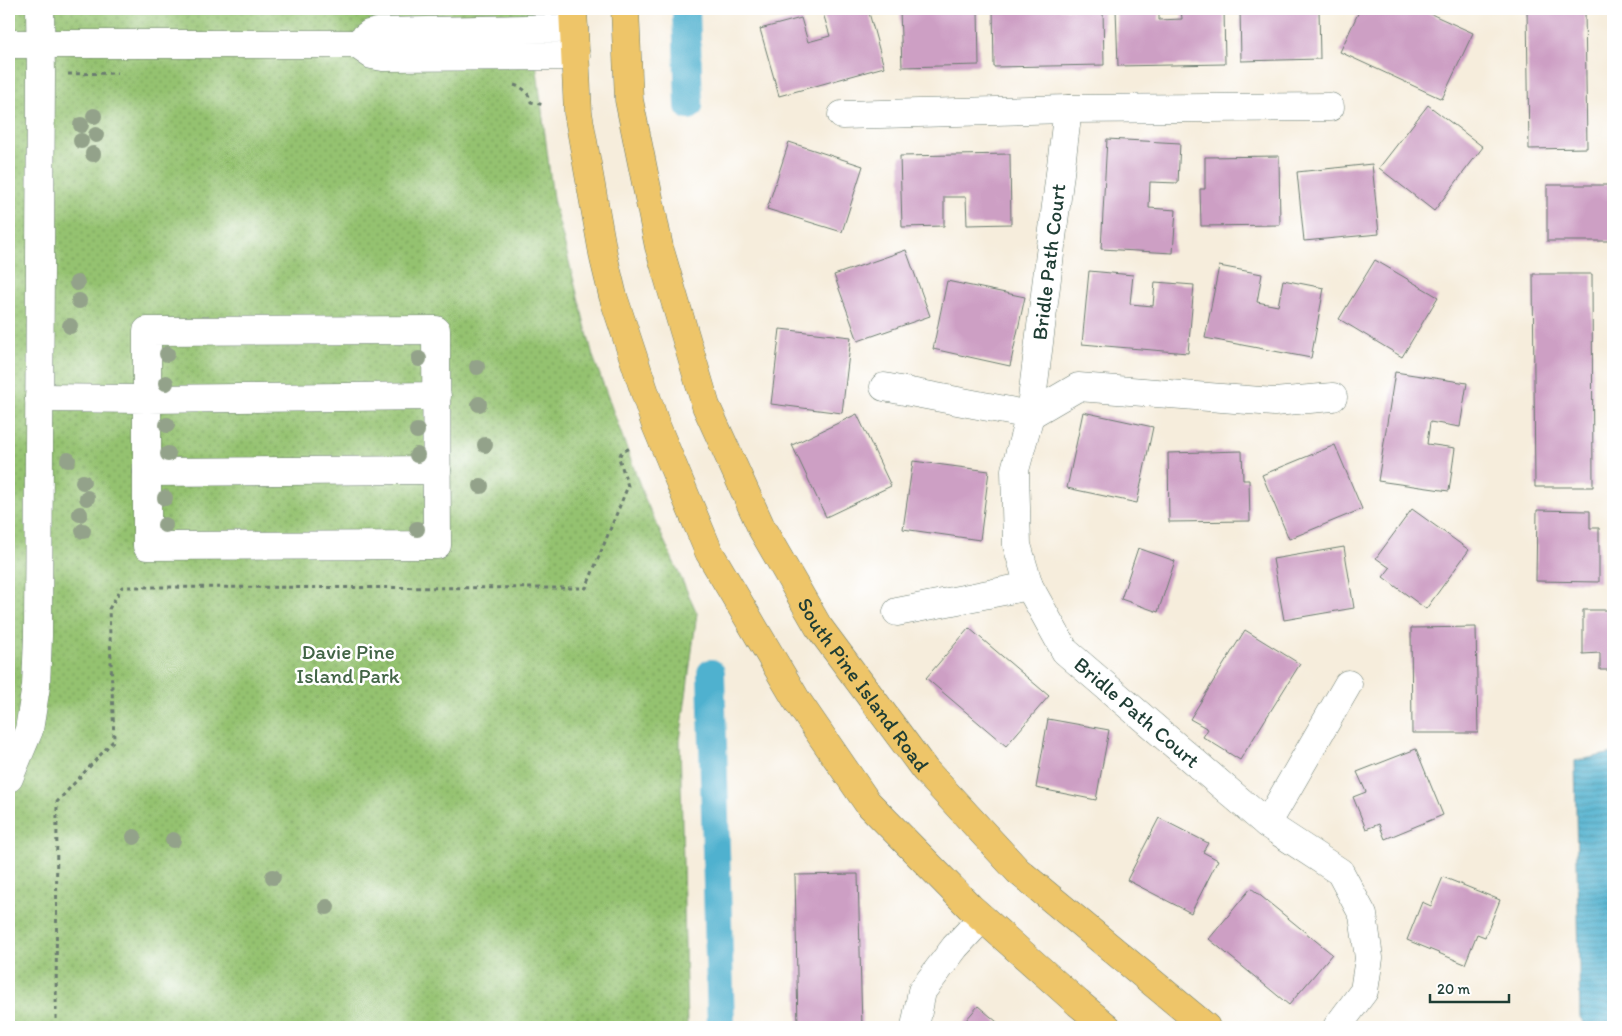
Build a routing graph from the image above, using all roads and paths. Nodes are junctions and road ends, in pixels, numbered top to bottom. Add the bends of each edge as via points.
1 (40, 9) edge
2 (625, 9) edge
3 (574, 18) edge
4 (41, 44) junction
5 (356, 44) junction
6 (11, 56) edge
7 (576, 56) junction
8 (121, 73) dead end
9 (62, 75) dead end
10 (508, 83) dead end
11 (544, 105) dead end
12 (1330, 107) dead end
13 (1068, 108) junction
14 (842, 115) dead end
15 (9, 269) edge
16 (884, 387) dead end
17 (437, 396) junction
18 (1333, 397) dead end
19 (39, 398) junction
20 (147, 399) junction
21 (1030, 415) junction
22 (630, 448) dead end
23 (437, 470) junction
24 (147, 472) junction
25 (1029, 586) junction
26 (897, 612) dead end
27 (1348, 684) dead end
28 (9, 778) edge
29 (1267, 824) junction
30 (982, 918) junction
31 (56, 1027) edge
32 (915, 1027) edge
33 (1107, 1027) edge
34 (1206, 1027) edge
35 (1337, 1027) edge

1 - 4 street
2 - 34 main road, South Pine Island Road via 629,100 659,247 706,406 762,529 818,626 925,770 1018,870
3 - 5 street via 378,32 369,34
3 - 7 main road
4 - 5 street
4 - 6 street
4 - 19 street
5 - 7 street via 372,55 383,57
6 - 15 path
7 - 30 main road via 578,113 613,296 656,423 709,552 796,699 867,802
8 - 9 path
10 - 11 path via 521,87 531,102
12 - 13 street
13 - 14 street
13 - 21 street, Bridle Path Court
16 - 21 street
17 - 20 street
17 - 20 street via 436,330 147,331
17 - 23 street
18 - 21 street via 1274,402 1078,388
19 - 20 street
19 - 28 street via 36,686 29,730
20 - 24 street
21 - 25 street, Bridle Path Court via 1016,470 1017,545
22 - 31 path via 619,458 628,486 586,588 122,587 109,608 114,740 57,802
23 - 24 street
23 - 24 street via 437,546 147,546
25 - 26 street
25 - 29 street, Bridle Path Court via 1065,651
27 - 29 street
29 - 35 street, Bridle Path Court via 1340,872 1363,915 1369,958 1364,991
30 - 32 street via 922,991
30 - 33 main road

